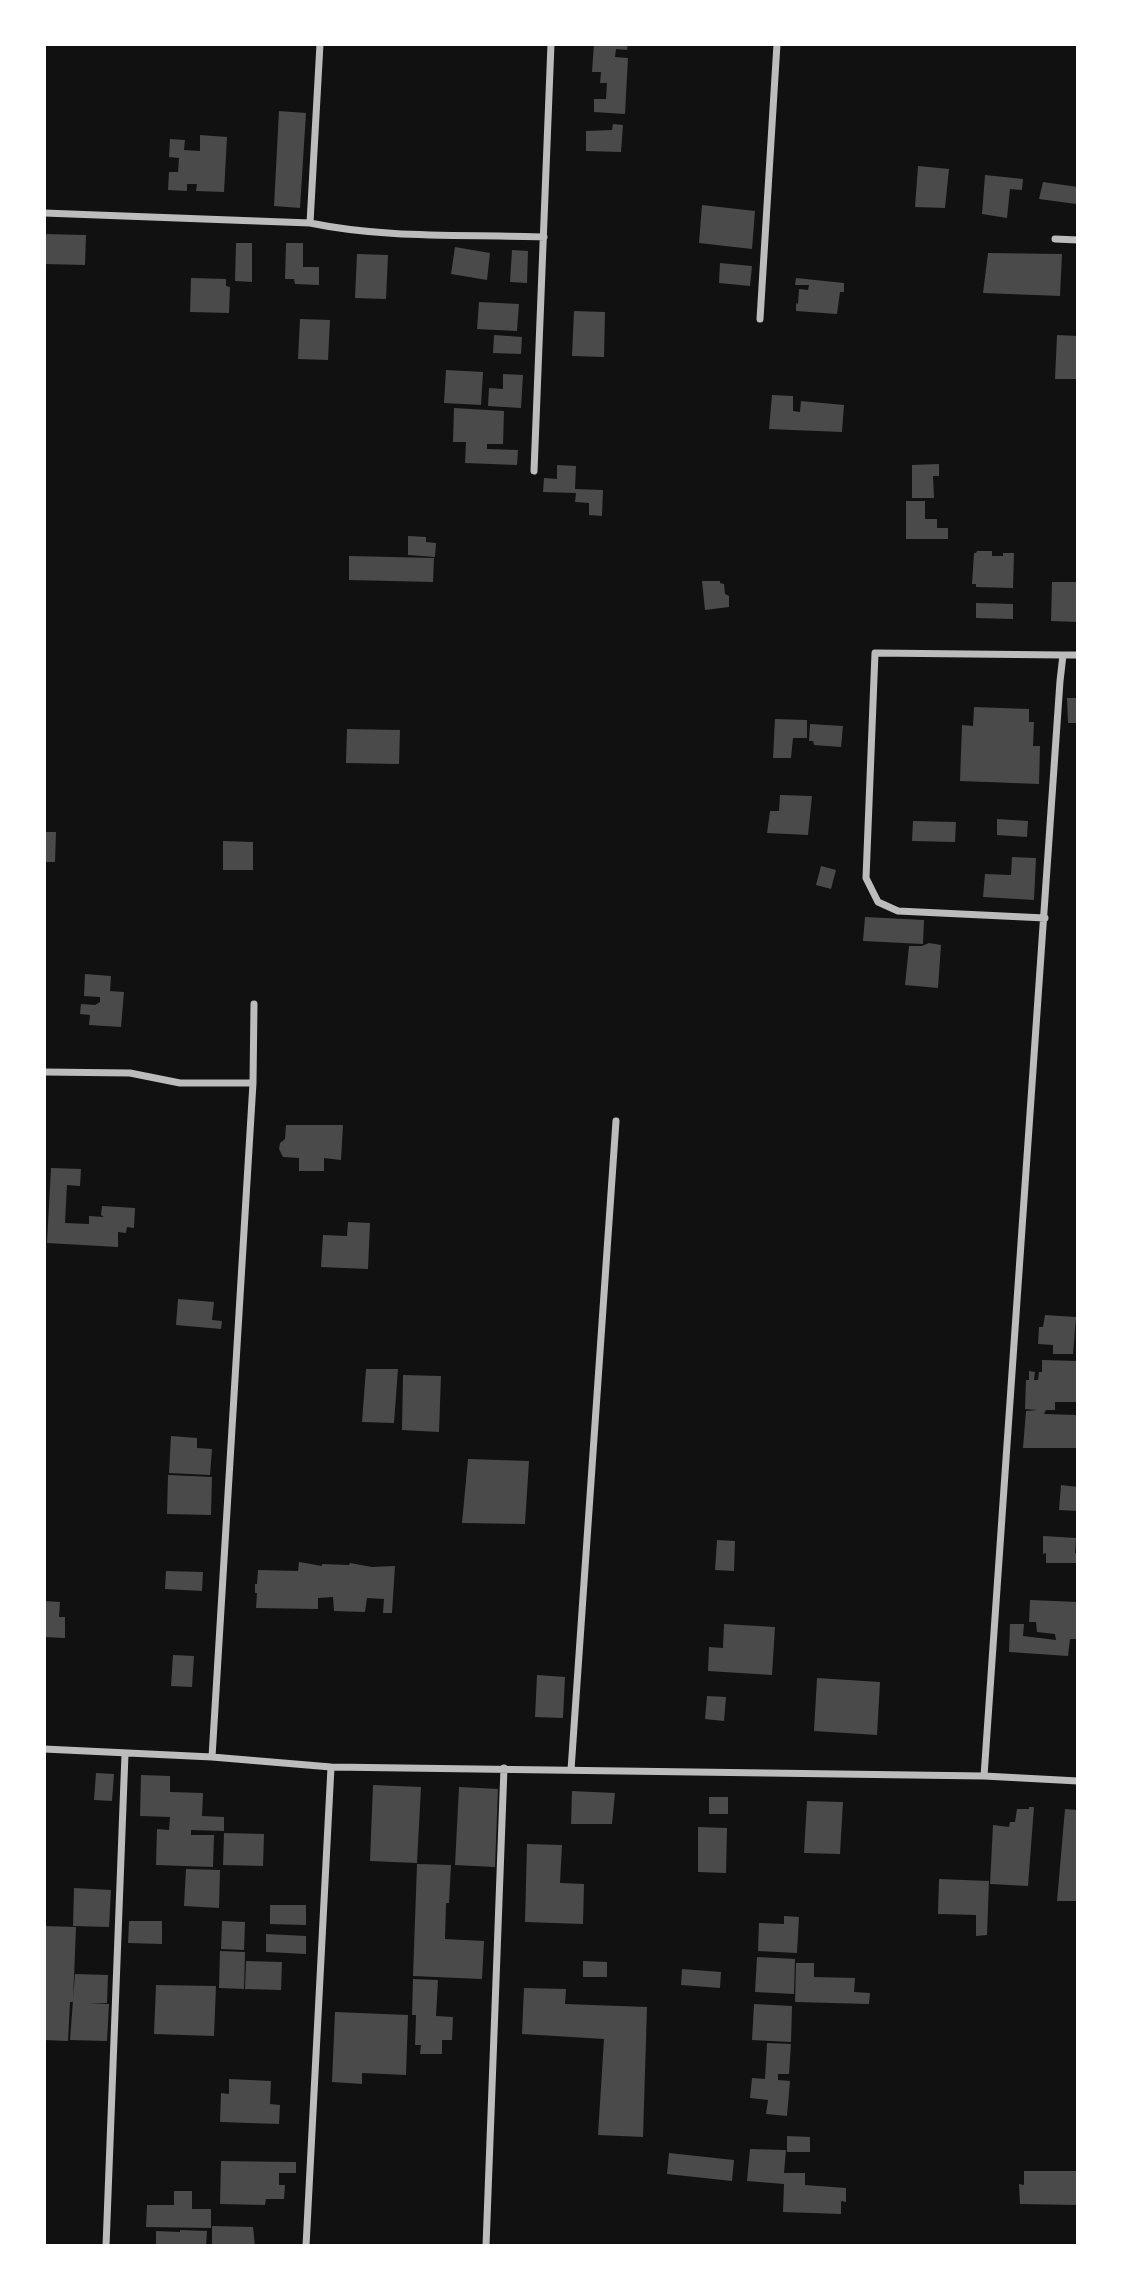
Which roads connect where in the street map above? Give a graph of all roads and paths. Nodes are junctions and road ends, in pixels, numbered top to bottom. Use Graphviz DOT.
graph roads {
  1 [pos="320,44"];
  2 [pos="551,44"];
  3 [pos="777,44"];
  4 [pos="44,213"];
  5 [pos="310,223"];
  6 [pos="544,237"];
  7 [pos="1055,239"];
  8 [pos="1078,240"];
  9 [pos="760,320"];
  10 [pos="534,471"];
  11 [pos="1063,655"];
  12 [pos="1078,655"];
  13 [pos="1045,918"];
  14 [pos="254,1004"];
  15 [pos="44,1072"];
  16 [pos="253,1083"];
  17 [pos="616,1121"];
  18 [pos="44,1749"];
  19 [pos="125,1754"];
  20 [pos="212,1758"];
  21 [pos="331,1767"];
  22 [pos="504,1768"];
  23 [pos="571,1770"];
  24 [pos="984,1776"];
  25 [pos="1078,1781"];
  26 [pos="106,2246"];
  27 [pos="306,2246"];
  28 [pos="486,2246"];
  1 -- 5 [label="street"];
  2 -- 6 [label="street"];
  3 -- 9 [label="street"];
  4 -- 5 [label="street"];
  5 -- 6 [label="street"];
  6 -- 10 [label="street"];
  7 -- 8 [label="street"];
  11 -- 12 [label="street"];
  11 -- 13 [label="street"];
  11 -- 13 [label="street"];
  13 -- 24 [label="street"];
  14 -- 16 [label="street"];
  15 -- 16 [label="street"];
  16 -- 20 [label="street"];
  17 -- 23 [label="street"];
  18 -- 19 [label="street"];
  19 -- 20 [label="street"];
  19 -- 26 [label="street"];
  20 -- 21 [label="street"];
  21 -- 22 [label="street"];
  21 -- 27 [label="street"];
  22 -- 23 [label="street"];
  22 -- 28 [label="street"];
  23 -- 24 [label="street"];
  24 -- 25 [label="street"];
}
